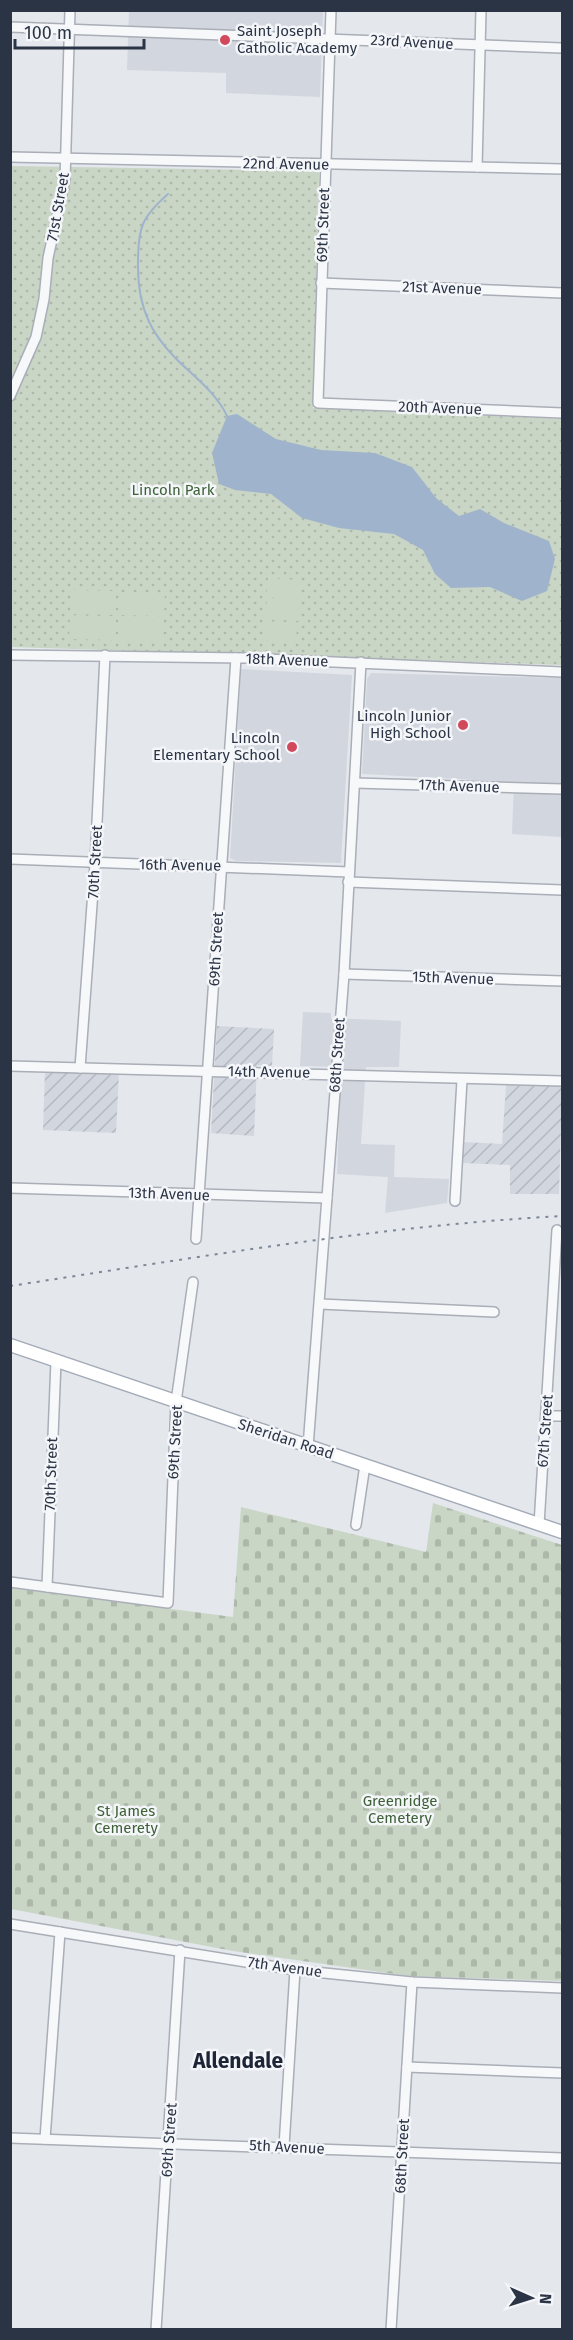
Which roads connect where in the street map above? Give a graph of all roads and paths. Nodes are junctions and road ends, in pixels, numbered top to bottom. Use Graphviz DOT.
graph roads {
  1 [pos="70,10"];
  2 [pos="330,10"];
  3 [pos="481,10"];
  4 [pos="10,27"];
  5 [pos="70,28"];
  6 [pos="329,38"];
  7 [pos="480,46"];
  8 [pos="562,48"];
  9 [pos="10,157"];
  10 [pos="66,159"];
  11 [pos="324,166"];
  12 [pos="477,167"];
  13 [pos="562,169"];
  14 [pos="321,283"];
  15 [pos="562,293"];
  16 [pos="10,396"];
  17 [pos="318,403"];
  18 [pos="562,413"];
  19 [pos="10,655"];
  20 [pos="105,655"];
  21 [pos="236,658"];
  22 [pos="361,662"];
  23 [pos="562,672"];
  24 [pos="355,783"];
  25 [pos="562,789"];
  26 [pos="10,859"];
  27 [pos="95,864"];
  28 [pos="222,866"];
  29 [pos="349,877"];
  30 [pos="562,890"];
  31 [pos="344,974"];
  32 [pos="562,981"];
  33 [pos="10,1066"];
  34 [pos="80,1068"];
  35 [pos="209,1070"];
  36 [pos="336,1073"];
  37 [pos="462,1080"];
  38 [pos="562,1081"];
  39 [pos="10,1188"];
  40 [pos="200,1195"];
  41 [pos="327,1197"];
  42 [pos="455,1202"];
  43 [pos="557,1230"];
  44 [pos="196,1239"];
  45 [pos="193,1282"];
  46 [pos="320,1304"];
  47 [pos="494,1312"];
  48 [pos="10,1345"];
  49 [pos="56,1361"];
  50 [pos="176,1402"];
  51 [pos="547,1416"];
  52 [pos="562,1416"];
  53 [pos="308,1447"];
  54 [pos="365,1465"];
  55 [pos="356,1525"];
  56 [pos="539,1525"];
  57 [pos="562,1532"];
  58 [pos="10,1582"];
  59 [pos="47,1587"];
  60 [pos="10,1924"];
  61 [pos="60,1932"];
  62 [pos="180,1950"];
  63 [pos="295,1970"];
  64 [pos="412,1982"];
  65 [pos="562,1988"];
  66 [pos="407,2067"];
  67 [pos="562,2073"];
  68 [pos="10,2138"];
  69 [pos="45,2139"];
  70 [pos="169,2142"];
  71 [pos="284,2147"];
  72 [pos="402,2153"];
  73 [pos="562,2158"];
  74 [pos="156,2330"];
  75 [pos="391,2330"];
  1 -- 5 [label="street, 71st Street"];
  2 -- 6 [label="street, 69th Street"];
  3 -- 7 [label="street"];
  4 -- 5 [label="street, 23rd Avenue"];
  5 -- 6 [label="street, 23rd Avenue"];
  5 -- 10 [label="street, 71st Street"];
  6 -- 7 [label="street, 23rd Avenue"];
  6 -- 11 [label="street, 69th Street"];
  7 -- 8 [label="street, 23rd Avenue"];
  7 -- 12 [label="street"];
  9 -- 10 [label="street, 22nd Avenue"];
  10 -- 11 [label="street, 22nd Avenue"];
  10 -- 16 [label="street, 71st Street"];
  11 -- 12 [label="street, 22nd Avenue"];
  11 -- 14 [label="street, 69th Street"];
  12 -- 13 [label="street, 22nd Avenue"];
  14 -- 15 [label="street, 21st Avenue"];
  14 -- 17 [label="street, 69th Street"];
  17 -- 18 [label="street, 20th Avenue"];
  19 -- 20 [label="street, 18th Avenue"];
  20 -- 21 [label="street, 18th Avenue"];
  20 -- 27 [label="street, 70th Street"];
  21 -- 22 [label="street, 18th Avenue"];
  21 -- 28 [label="street, 69th Street"];
  22 -- 23 [label="street, 18th Avenue"];
  22 -- 24 [label="street, 68th Street"];
  24 -- 25 [label="street, 17th Avenue"];
  24 -- 29 [label="street, 68th Street"];
  26 -- 27 [label="street, 16th Avenue"];
  27 -- 28 [label="street, 16th Avenue"];
  27 -- 34 [label="street, 70th Street"];
  28 -- 29 [label="street, 16th Avenue"];
  28 -- 35 [label="street, 69th Street"];
  29 -- 30 [label="street, 16th Avenue"];
  29 -- 31 [label="street, 68th Street"];
  31 -- 32 [label="street, 15th Avenue"];
  31 -- 36 [label="street, 68th Street"];
  33 -- 34 [label="street, 14th Avenue"];
  34 -- 35 [label="street, 14th Avenue"];
  35 -- 36 [label="street, 14th Avenue"];
  35 -- 40 [label="street, 69th Street"];
  36 -- 37 [label="street, 14th Avenue"];
  36 -- 41 [label="street, 68th Street"];
  37 -- 38 [label="street, 14th Avenue"];
  37 -- 42 [label="street"];
  39 -- 40 [label="street, 13th Avenue"];
  40 -- 41 [label="street, 13th Avenue"];
  40 -- 44 [label="street, 69th Street"];
  41 -- 46 [label="street, 68th Street"];
  43 -- 51 [label="street, 67th Street"];
  45 -- 50 [label="street, 69th Street"];
  46 -- 47 [label="street"];
  46 -- 53 [label="street, 68th Street"];
  48 -- 49 [label="main road, Sheridan Road"];
  49 -- 50 [label="main road, Sheridan Road"];
  49 -- 59 [label="street, 70th Street"];
  50 -- 53 [label="main road, Sheridan Road"];
  50 -- 59 [label="street, 69th Street"];
  51 -- 52 [label="street"];
  51 -- 56 [label="street, 67th Street"];
  53 -- 54 [label="main road, Sheridan Road"];
  54 -- 55 [label="street"];
  54 -- 56 [label="main road, Sheridan Road"];
  56 -- 57 [label="main road, Sheridan Road"];
  58 -- 59 [label="street"];
  60 -- 61 [label="street, 7th Avenue"];
  61 -- 62 [label="street, 7th Avenue"];
  61 -- 69 [label="street"];
  62 -- 63 [label="street, 7th Avenue"];
  62 -- 70 [label="street, 69th Street"];
  63 -- 64 [label="street, 7th Avenue"];
  63 -- 71 [label="street"];
  64 -- 65 [label="street, 7th Avenue"];
  64 -- 66 [label="street, 68th Street"];
  66 -- 67 [label="street"];
  66 -- 72 [label="street, 68th Street"];
  68 -- 69 [label="street, 5th Avenue"];
  69 -- 70 [label="street, 5th Avenue"];
  70 -- 71 [label="street, 5th Avenue"];
  70 -- 74 [label="street, 69th Street"];
  71 -- 72 [label="street, 5th Avenue"];
  72 -- 73 [label="street, 5th Avenue"];
  72 -- 75 [label="street, 68th Street"];
}
